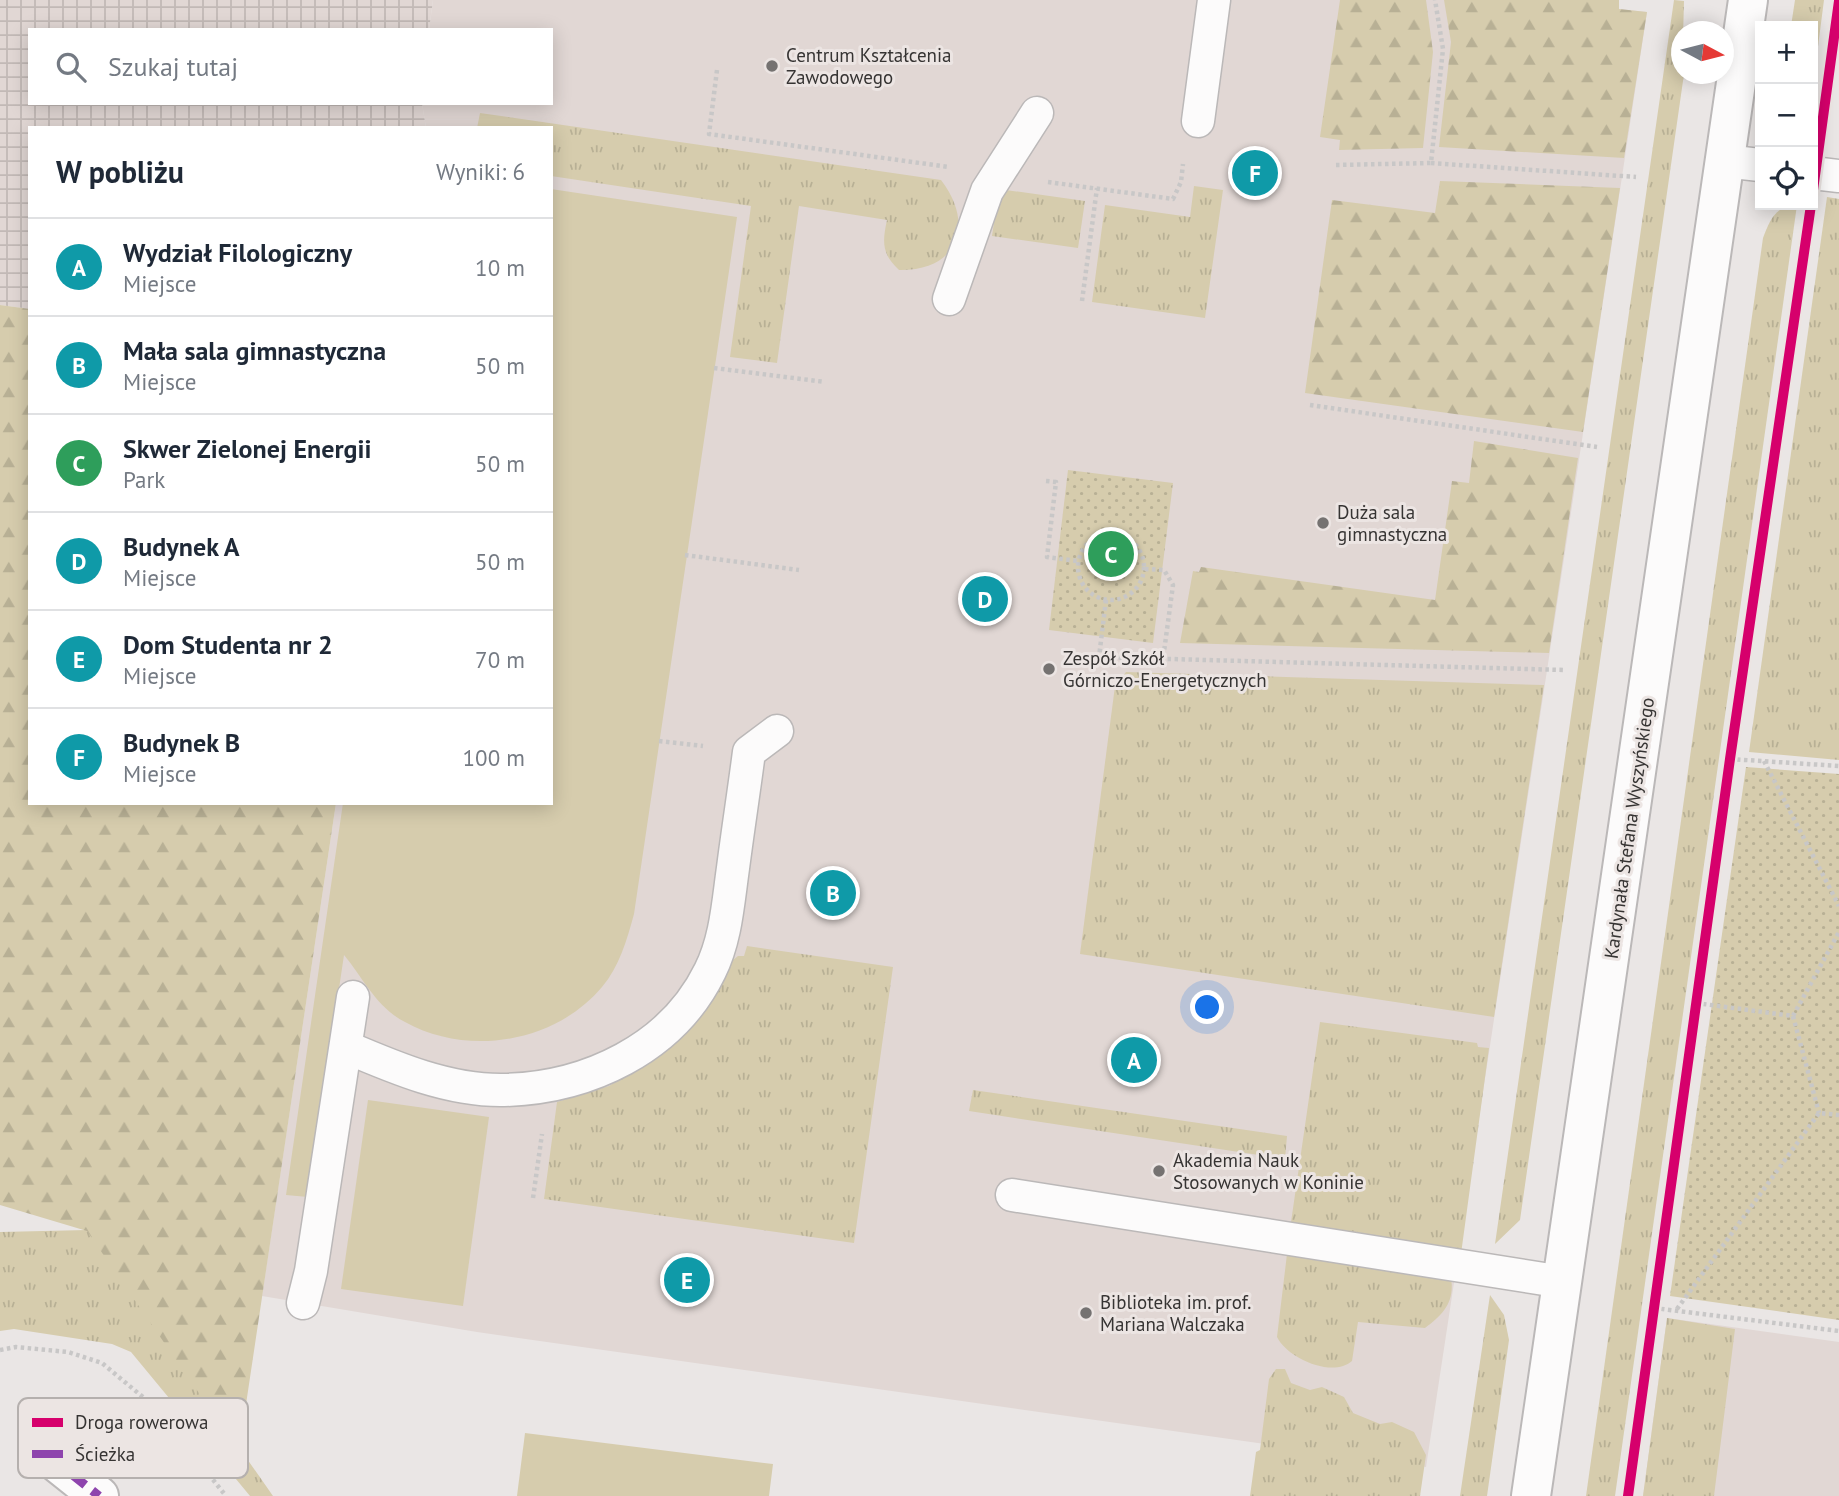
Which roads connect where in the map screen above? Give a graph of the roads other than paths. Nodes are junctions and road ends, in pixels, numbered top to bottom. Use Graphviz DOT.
graph roads {
  1 [pos="1214,0"];
  2 [pos="1748,0"];
  3 [pos="1037,113"];
  4 [pos="1198,121"];
  5 [pos="1742,163"];
  6 [pos="1818,174"];
  7 [pos="1839,176"];
  8 [pos="949,299"];
  9 [pos="777,731"];
  10 [pos="353,997"];
  11 [pos="346,1047"];
  12 [pos="1012,1195"];
  13 [pos="1563,1282"];
  14 [pos="303,1303"];
  15 [pos="76,1478"];
  16 [pos="99,1496"];
  17 [pos="1531,1496"];
  1 -- 4 [label="lane"];
  2 -- 5 [label="main road, Kardynała Stefana Wyszyńskiego"];
  3 -- 8 [label="lane"];
  5 -- 13 [label="main road, Kardynała Stefana Wyszyńskiego"];
  6 -- 7 [label="lane"];
  9 -- 11 [label="lane"];
  10 -- 11 [label="lane"];
  11 -- 14 [label="lane"];
  12 -- 13 [label="lane"];
  13 -- 17 [label="main road, Kardynała Stefana Wyszyńskiego"];
  15 -- 16 [label="main road"];
}
